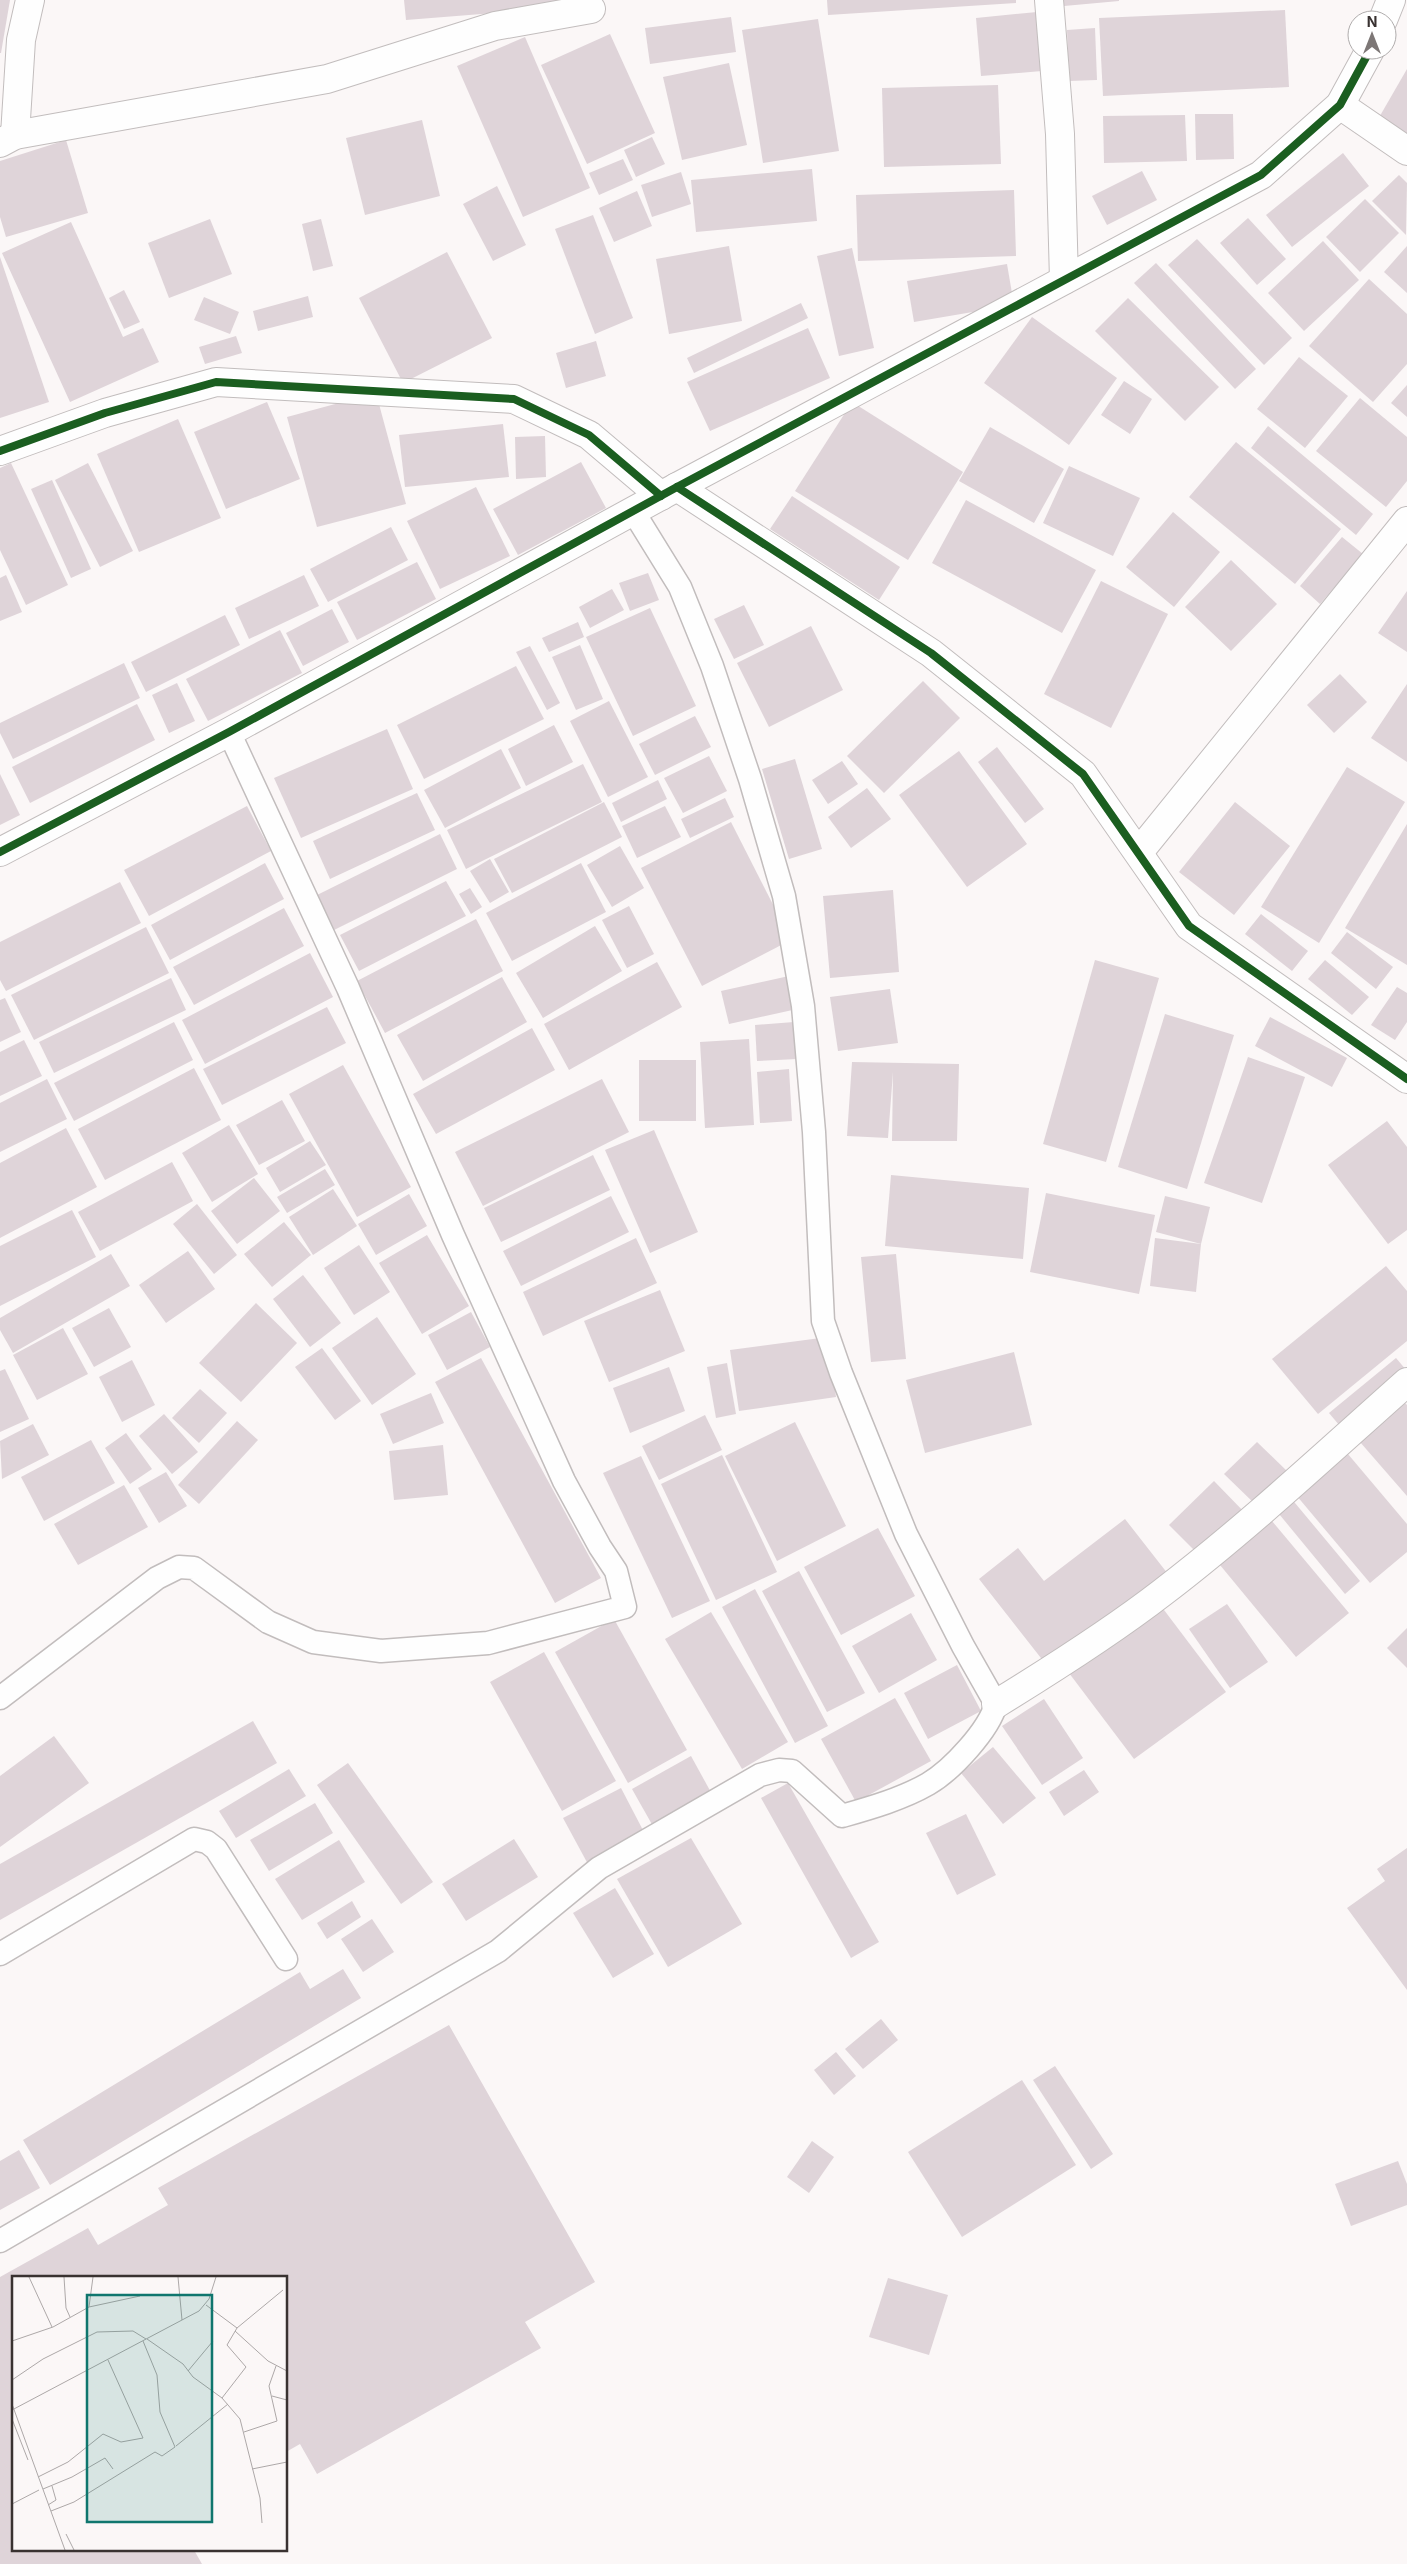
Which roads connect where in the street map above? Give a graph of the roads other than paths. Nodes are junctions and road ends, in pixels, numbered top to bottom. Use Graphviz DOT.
graph roads {
  1 [pos="30,0"];
  2 [pos="1049,0"];
  3 [pos="591,9"];
  4 [pos="1365,60"];
  5 [pos="1340,105"];
  6 [pos="7,139"];
  7 [pos="1407,151"];
  8 [pos="1064,280"];
  9 [pos="0,451"];
  10 [pos="669,491"];
  11 [pos="632,511"];
  12 [pos="1407,521"];
  13 [pos="230,732"];
  14 [pos="0,852"];
  15 [pos="1139,852"];
  16 [pos="1407,1079"];
  17 [pos="1407,1382"];
  18 [pos="0,1698"];
  19 [pos="996,1704"];
  20 [pos="0,1954"];
  21 [pos="286,1959"];
  22 [pos="0,2241"];
  1 -- 6 [label="street"];
  2 -- 8 [label="street"];
  3 -- 6 [label="street"];
  4 -- 5 [label="street"];
  5 -- 7 [label="street"];
  5 -- 8 [label="street"];
  8 -- 10 [label="street"];
  9 -- 10 [label="street"];
  10 -- 11 [label="street"];
  10 -- 15 [label="street"];
  11 -- 13 [label="street"];
  11 -- 19 [label="lane"];
  12 -- 15 [label="street"];
  13 -- 14 [label="street"];
  13 -- 18 [label="lane"];
  15 -- 16 [label="street"];
  17 -- 19 [label="street"];
  19 -- 22 [label="lane"];
  20 -- 21 [label="lane"];
}
